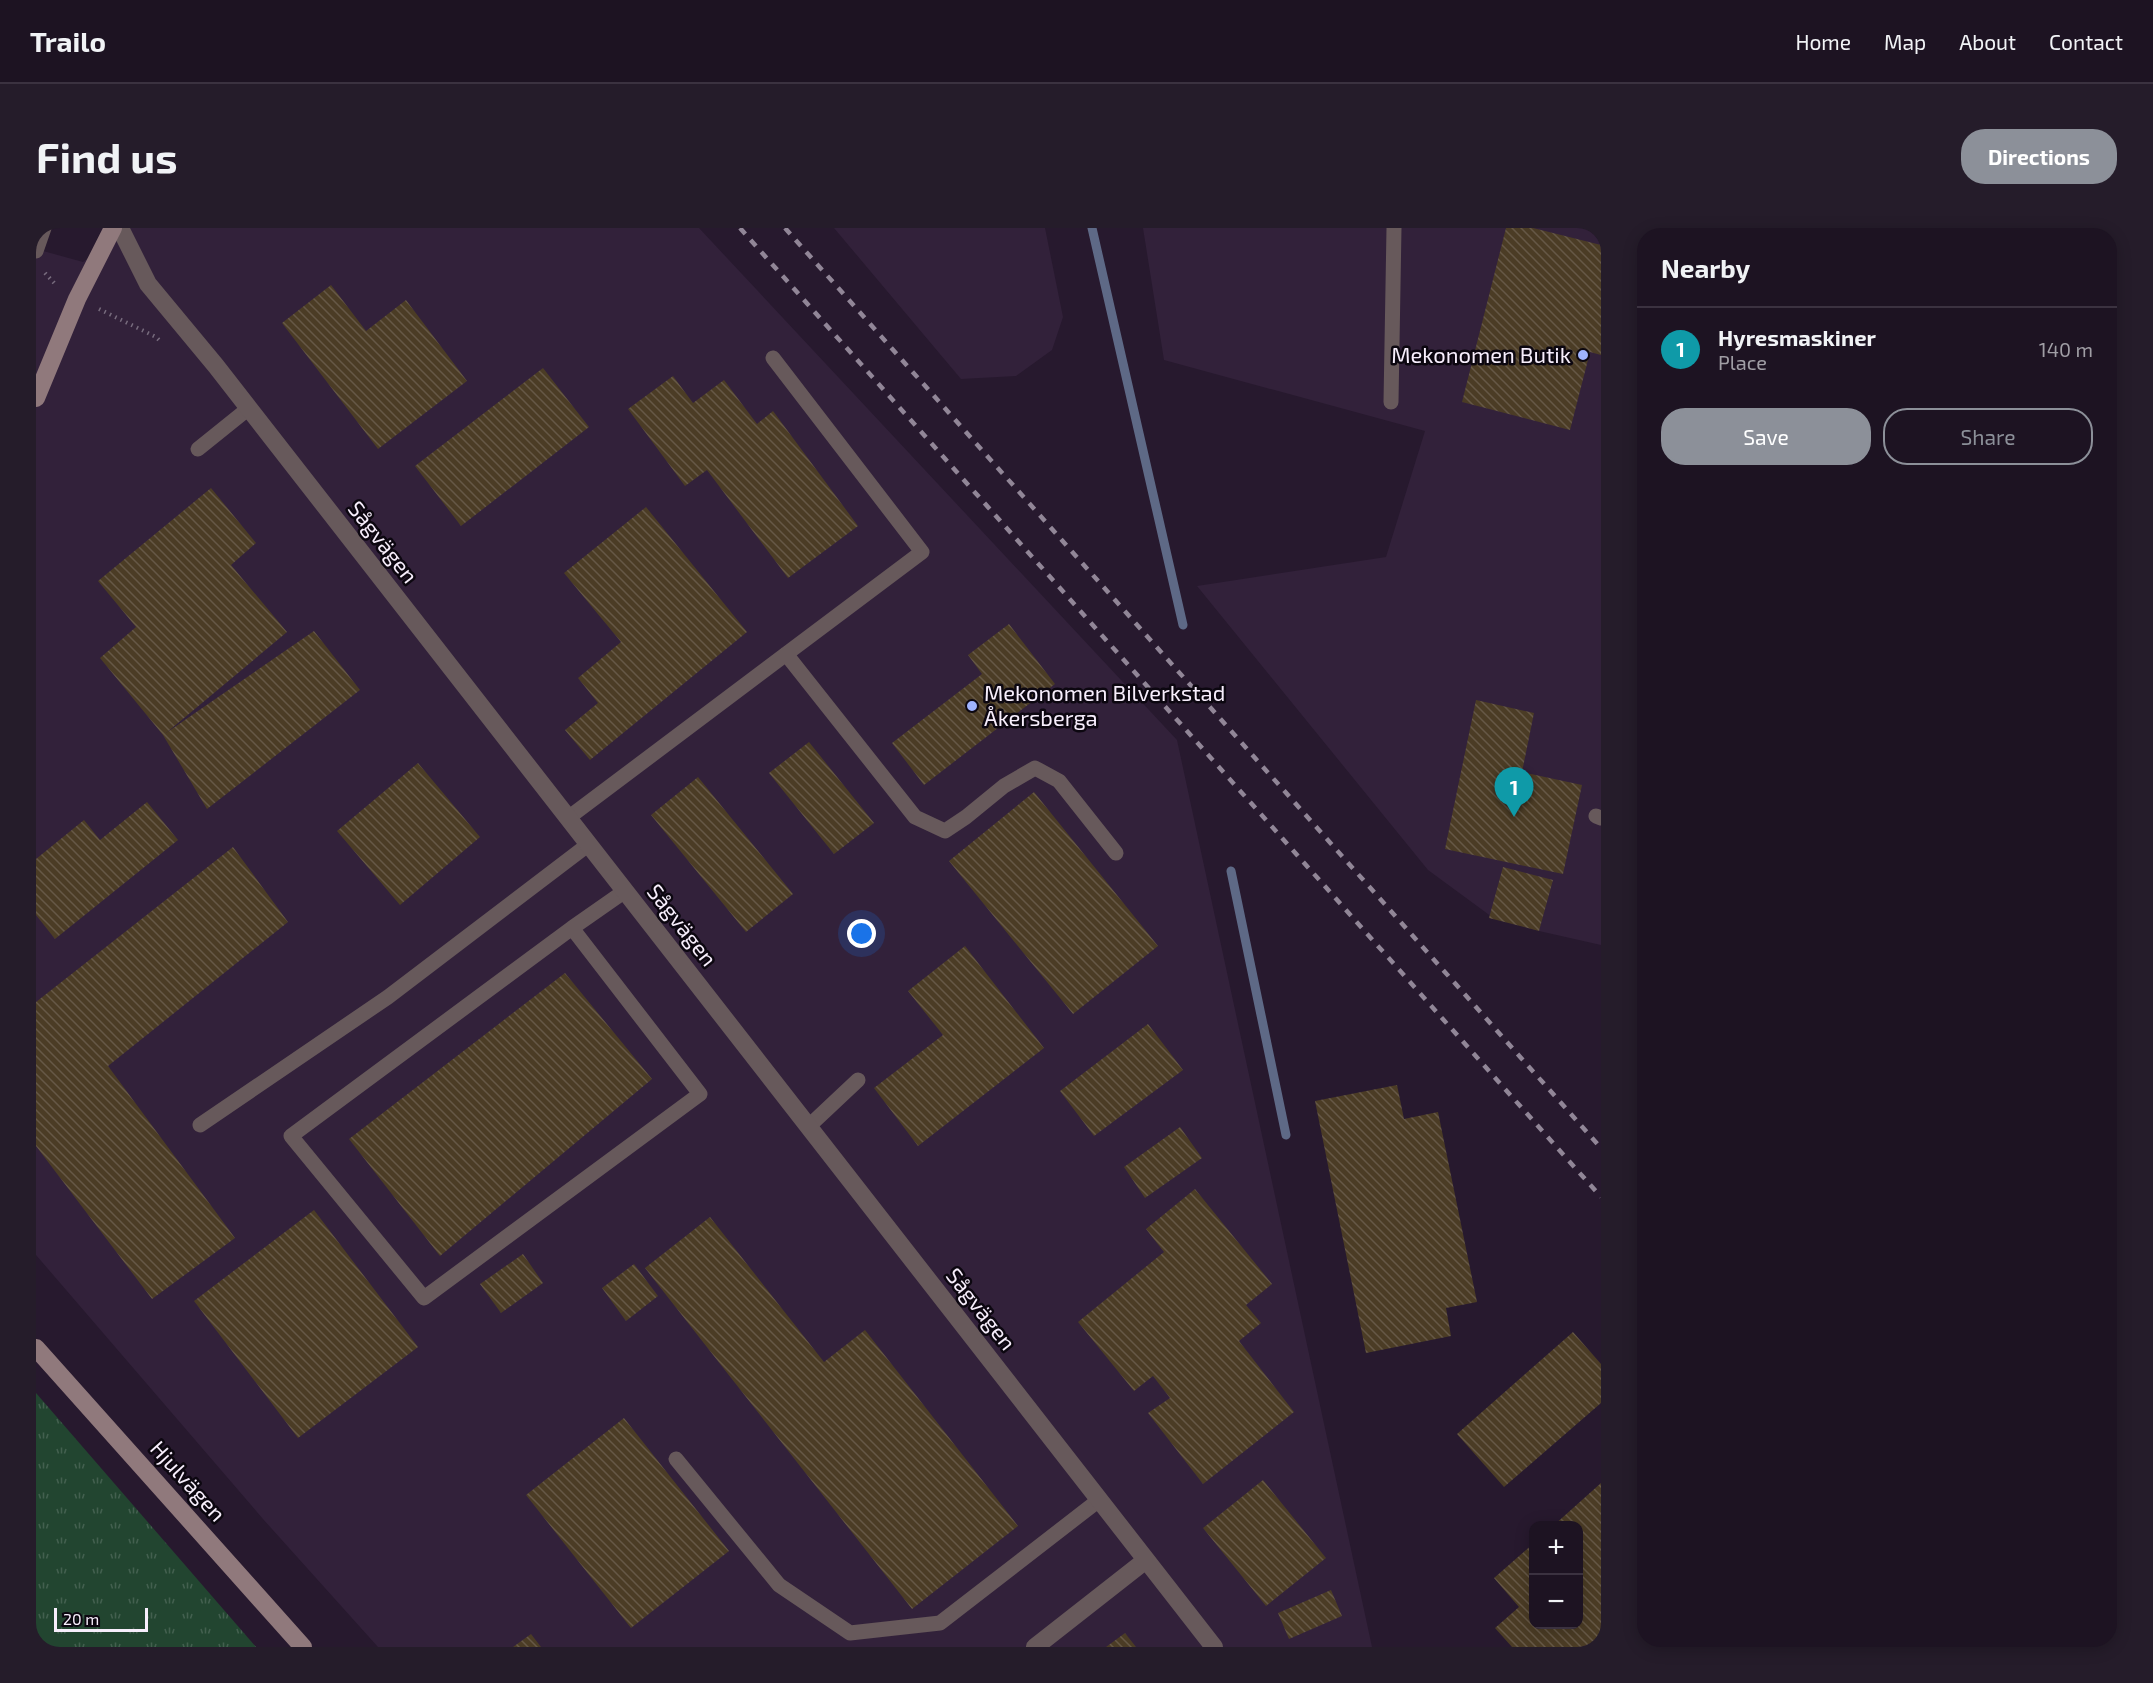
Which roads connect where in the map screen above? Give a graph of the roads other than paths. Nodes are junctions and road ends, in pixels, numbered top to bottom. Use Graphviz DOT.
graph roads {
  1 [pos="44,228"];
  2 [pos="113,228"];
  3 [pos="120,228"];
  4 [pos="1394,228"];
  5 [pos="36,251"];
  6 [pos="773,358"];
  7 [pos="36,398"];
  8 [pos="1391,402"];
  9 [pos="249,408"];
  10 [pos="198,449"];
  11 [pos="786,654"];
  12 [pos="568,818"];
  13 [pos="589,844"];
  14 [pos="1116,853"];
  15 [pos="625,891"];
  16 [pos="572,928"];
  17 [pos="858,1080"];
  18 [pos="201,1125"];
  19 [pos="808,1127"];
  20 [pos="36,1348"];
  21 [pos="676,1459"];
  22 [pos="1099,1500"];
  23 [pos="1146,1560"];
  24 [pos="303,1647"];
  25 [pos="1035,1647"];
  26 [pos="1214,1647"];
  1 -- 5 [label="lane"];
  2 -- 7 [label="street"];
  3 -- 9 [label="street, Sågvägen"];
  4 -- 8 [label="lane"];
  6 -- 11 [label="lane"];
  9 -- 10 [label="lane"];
  9 -- 12 [label="street, Sågvägen"];
  11 -- 12 [label="lane"];
  11 -- 14 [label="lane"];
  12 -- 13 [label="street, Sågvägen"];
  13 -- 15 [label="street, Sågvägen"];
  13 -- 18 [label="lane"];
  15 -- 16 [label="lane"];
  15 -- 19 [label="street, Sågvägen"];
  16 -- 16 [label="lane"];
  17 -- 19 [label="lane"];
  19 -- 22 [label="street, Sågvägen"];
  20 -- 24 [label="street, Hjulvägen"];
  21 -- 22 [label="lane"];
  22 -- 23 [label="street, Sågvägen"];
  23 -- 25 [label="street"];
  23 -- 26 [label="street, Sågvägen"];
}
